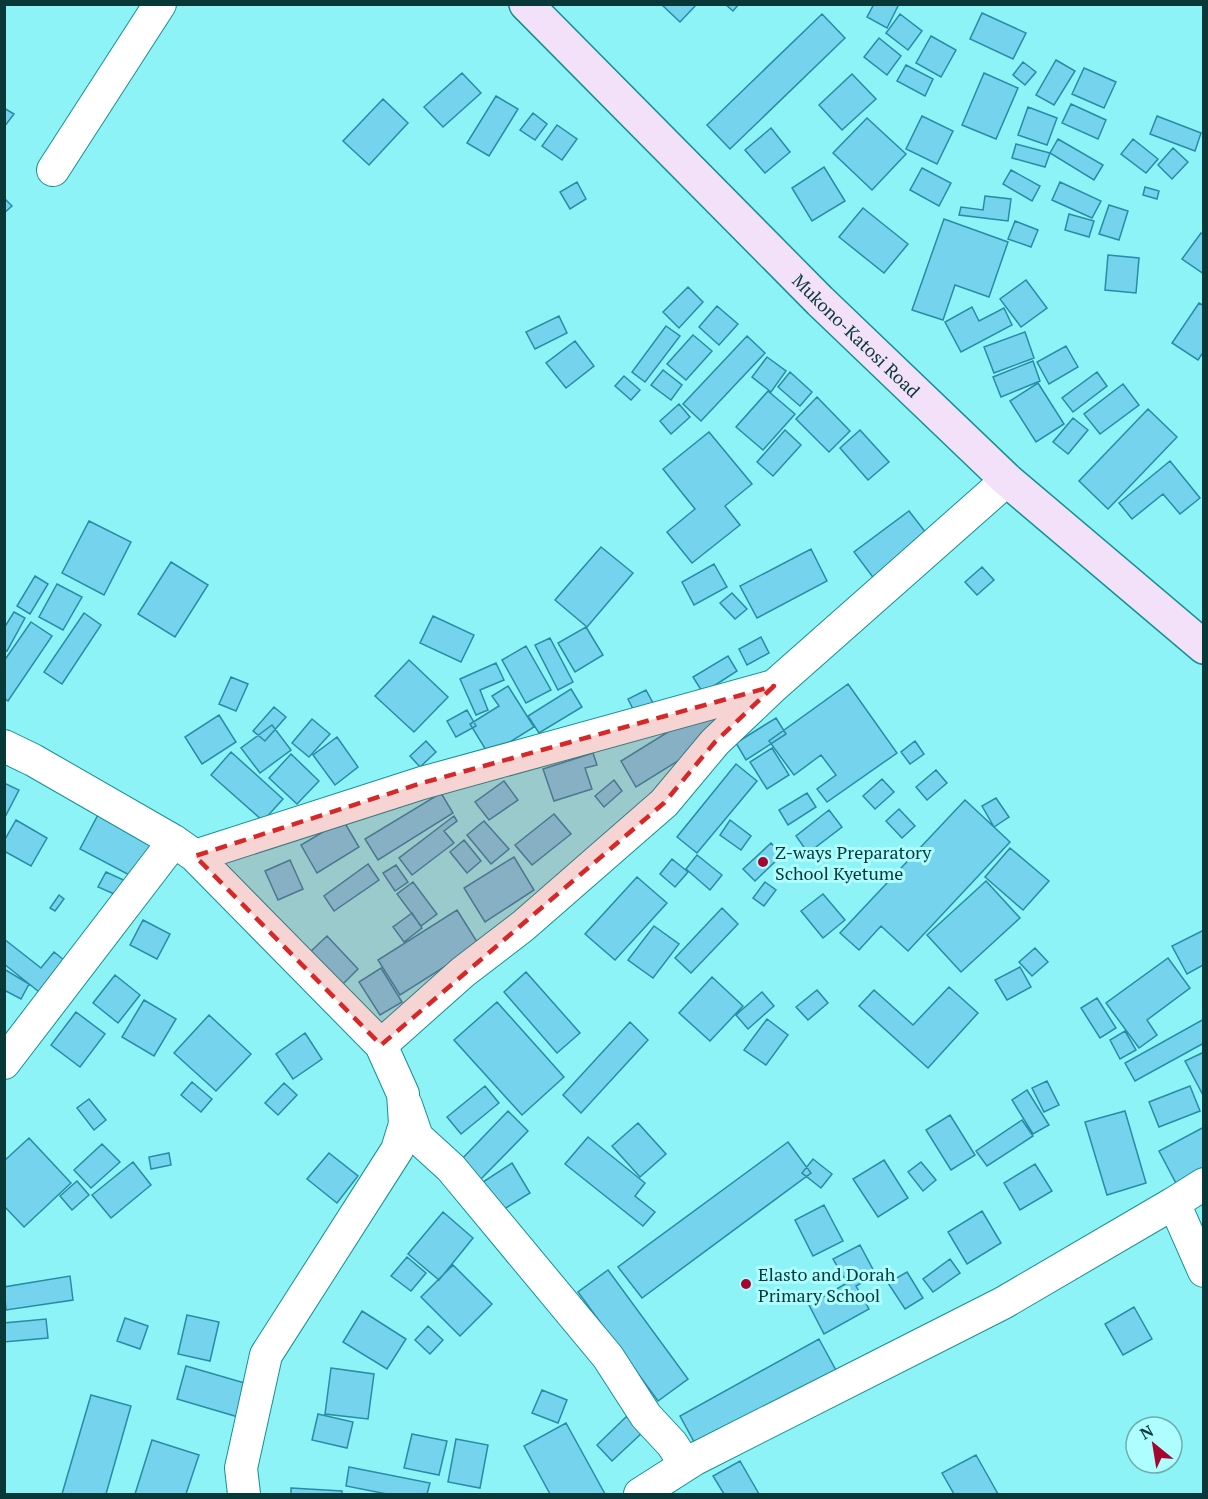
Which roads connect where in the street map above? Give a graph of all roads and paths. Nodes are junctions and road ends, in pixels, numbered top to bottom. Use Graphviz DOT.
graph roads {
  1 [pos="160,4"];
  2 [pos="526,4"];
  3 [pos="53,170"];
  4 [pos="1007,480"];
  5 [pos="1203,647"];
  6 [pos="774,686"];
  7 [pos="4,746"];
  8 [pos="185,848"];
  9 [pos="381,1045"];
  10 [pos="4,1064"];
  11 [pos="403,1094"];
  12 [pos="1203,1184"];
  13 [pos="1174,1203"];
  14 [pos="1203,1270"];
  15 [pos="685,1464"];
  16 [pos="244,1494"];
  17 [pos="640,1494"];
  1 -- 3 [label="street"];
  2 -- 4 [label="main road, Mukono-Katosi Road"];
  4 -- 5 [label="main road, Mukono-Katosi Road"];
  4 -- 6 [label="street"];
  6 -- 8 [label="street"];
  6 -- 9 [label="street"];
  7 -- 8 [label="street"];
  8 -- 9 [label="street"];
  8 -- 10 [label="street"];
  9 -- 11 [label="street"];
  11 -- 15 [label="street"];
  11 -- 16 [label="street"];
  12 -- 13 [label="street"];
  13 -- 14 [label="street"];
  13 -- 15 [label="street"];
  15 -- 17 [label="street"];
}
